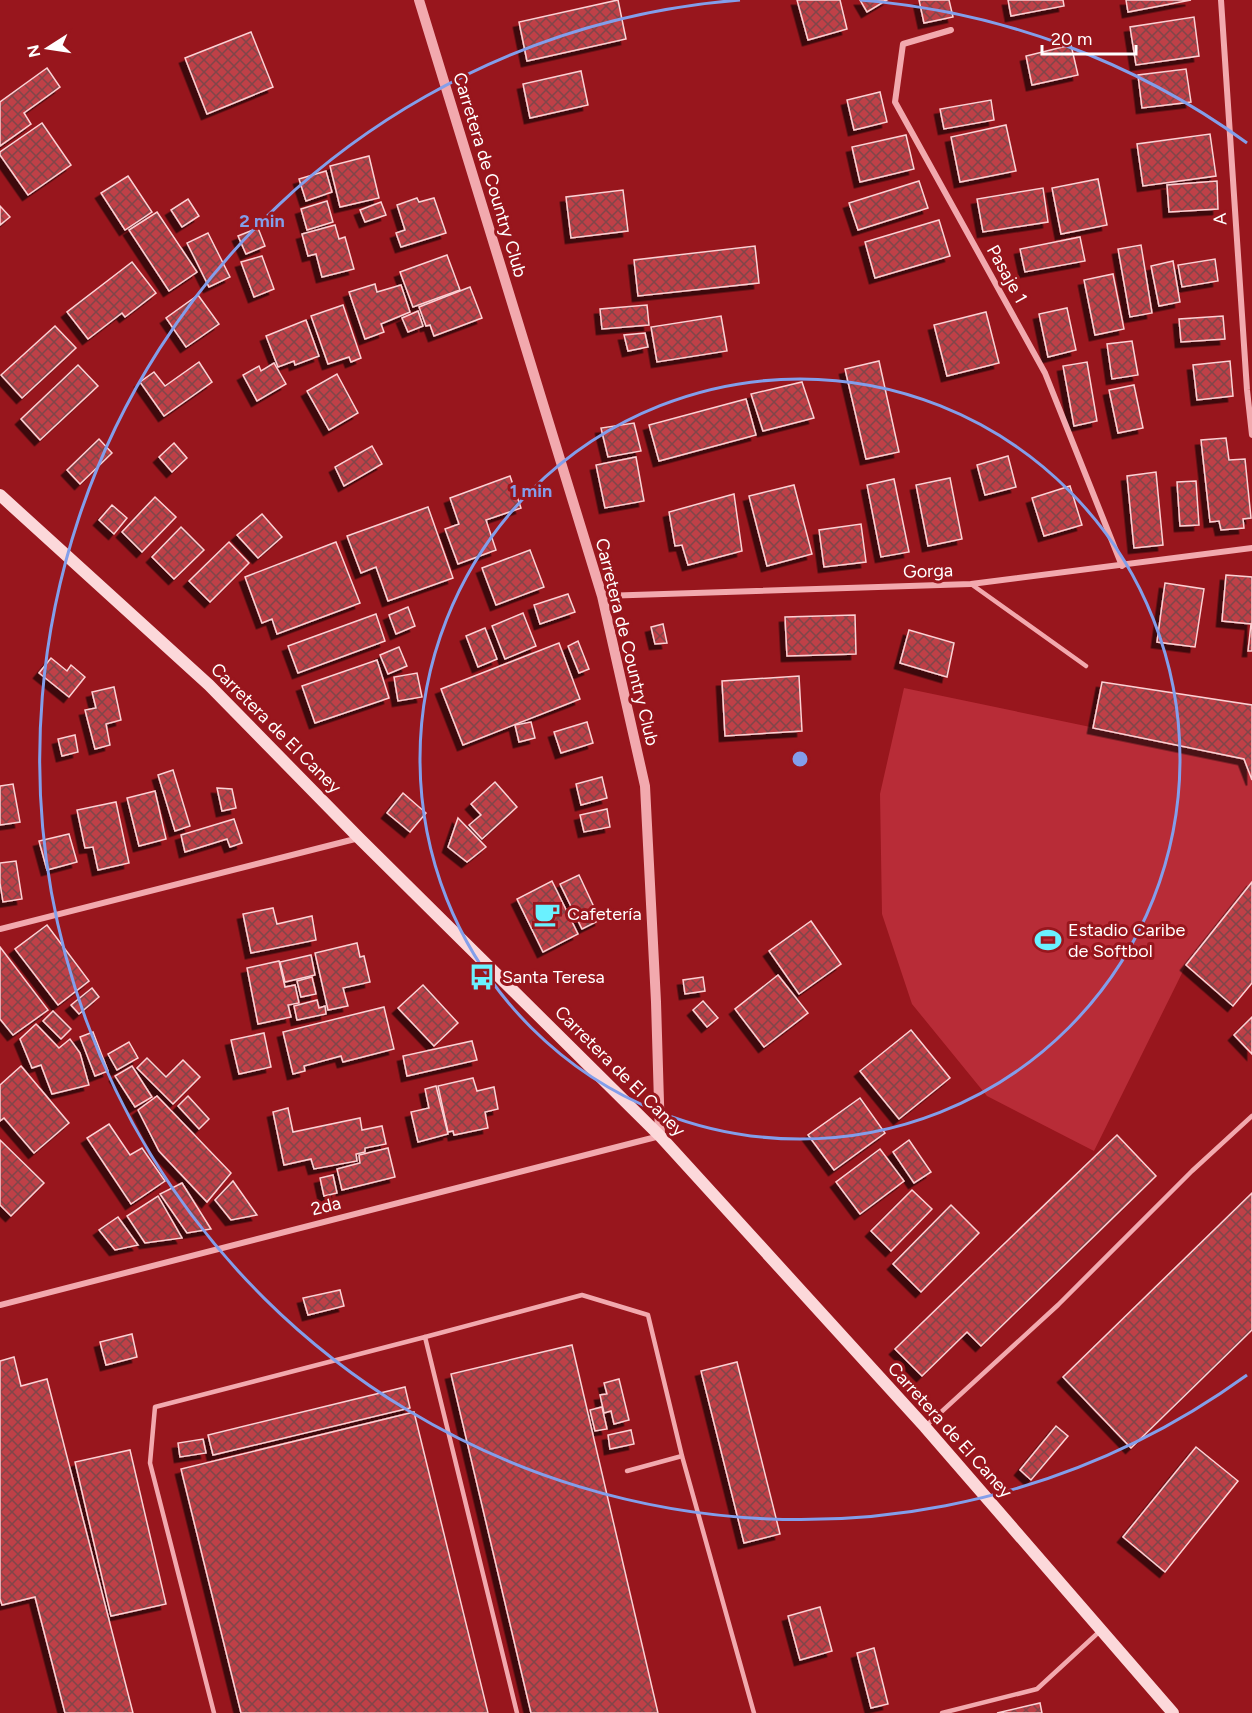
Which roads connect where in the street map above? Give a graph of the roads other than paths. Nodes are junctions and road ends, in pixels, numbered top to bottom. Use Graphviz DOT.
graph roads {
  1 [pos="419,0"];
  2 [pos="1221,0"];
  3 [pos="951,30"];
  4 [pos="1252,435"];
  5 [pos="0,495"];
  6 [pos="1252,549"];
  7 [pos="1122,566"];
  8 [pos="971,584"];
  9 [pos="602,596"];
  10 [pos="1086,666"];
  11 [pos="359,838"];
  12 [pos="0,929"];
  13 [pos="1252,1116"];
  14 [pos="660,1136"];
  15 [pos="0,1305"];
  16 [pos="425,1337"];
  17 [pos="925,1427"];
  18 [pos="682,1456"];
  19 [pos="627,1471"];
  20 [pos="1101,1630"];
  21 [pos="214,1713"];
  22 [pos="517,1713"];
  23 [pos="754,1713"];
  24 [pos="942,1713"];
  25 [pos="1173,1713"];
  1 -- 9 [label="street, Carretera de Country Club"];
  2 -- 4 [label="street, A"];
  3 -- 7 [label="street, Pasaje 1"];
  5 -- 11 [label="main road, Carretera de El Caney"];
  6 -- 7 [label="street, Gorga"];
  7 -- 8 [label="street, Gorga"];
  8 -- 9 [label="street, Gorga"];
  8 -- 10 [label="lane"];
  9 -- 14 [label="street, Carretera de Country Club"];
  11 -- 12 [label="street"];
  11 -- 14 [label="main road, Carretera de El Caney"];
  13 -- 17 [label="lane"];
  14 -- 15 [label="street, 2da"];
  14 -- 17 [label="main road, Carretera de El Caney"];
  16 -- 18 [label="lane"];
  16 -- 21 [label="lane"];
  16 -- 22 [label="lane"];
  17 -- 20 [label="main road, Carretera de El Caney"];
  18 -- 19 [label="lane"];
  18 -- 23 [label="lane"];
  20 -- 24 [label="lane"];
  20 -- 25 [label="main road, Carretera de El Caney"];
}
